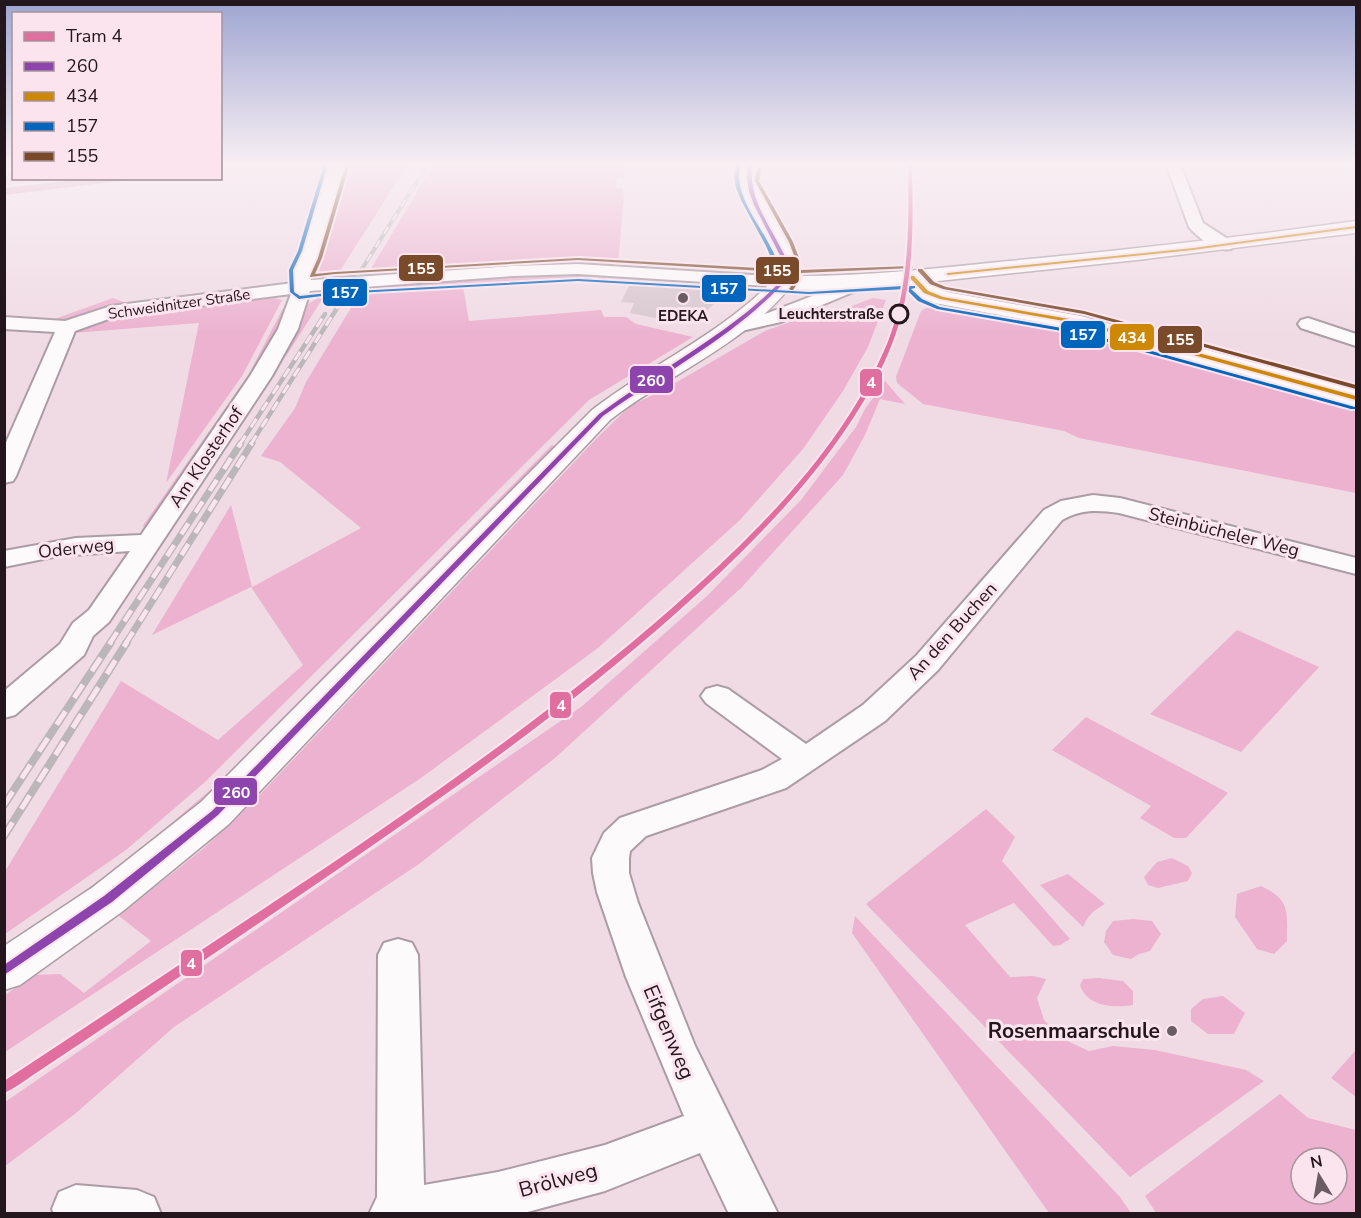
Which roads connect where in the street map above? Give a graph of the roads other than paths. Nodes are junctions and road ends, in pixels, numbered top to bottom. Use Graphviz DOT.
graph roads {
  1 [pos="320,221"];
  2 [pos="767,221"];
  3 [pos="1194,221"];
  4 [pos="1356,227"];
  5 [pos="1225,245"];
  6 [pos="912,278"];
  7 [pos="864,281"];
  8 [pos="783,282"];
  9 [pos="302,288"];
  10 [pos="4,323"];
  11 [pos="1308,324"];
  12 [pos="737,326"];
  13 [pos="67,327"];
  14 [pos="1356,340"];
  15 [pos="1356,398"];
  16 [pos="4,476"];
  17 [pos="1091,502"];
  18 [pos="148,543"];
  19 [pos="4,559"];
  20 [pos="1356,566"];
  21 [pos="717,696"];
  22 [pos="4,708"];
  23 [pos="806,760"];
  24 [pos="615,842"];
  25 [pos="398,955"];
  26 [pos="4,971"];
  27 [pos="710,1128"];
  28 [pos="76,1209"];
  29 [pos="401,1213"];
  30 [pos="137,1214"];
  31 [pos="393,1214"];
  32 [pos="754,1214"];
  1 -- 9 [label="street, Am Klosterhof"];
  2 -- 8 [label="main road"];
  3 -- 5 [label="street"];
  4 -- 5 [label="main road"];
  5 -- 6 [label="main road"];
  6 -- 7 [label="main road"];
  6 -- 15 [label="main road"];
  7 -- 8 [label="main road"];
  7 -- 12 [label="street"];
  8 -- 9 [label="street, Schweidnitzer Straße"];
  8 -- 12 [label="main road"];
  9 -- 13 [label="street, Schweidnitzer Straße"];
  9 -- 18 [label="street, Am Klosterhof"];
  10 -- 13 [label="street, Schweidnitzer Straße"];
  11 -- 14 [label="street"];
  12 -- 26 [label="main road"];
  13 -- 16 [label="street"];
  17 -- 20 [label="street, Steinbücheler Weg"];
  17 -- 23 [label="street, An den Buchen"];
  18 -- 19 [label="street, Oderweg"];
  18 -- 22 [label="street, Am Klosterhof"];
  21 -- 23 [label="street"];
  23 -- 24 [label="street, An den Buchen"];
  24 -- 27 [label="street, Eifgenweg"];
  25 -- 29 [label="street"];
  27 -- 29 [label="street, Brölweg"];
  27 -- 32 [label="street, Eifgenweg"];
  28 -- 30 [label="street"];
  29 -- 31 [label="street, Brölweg"];
}
